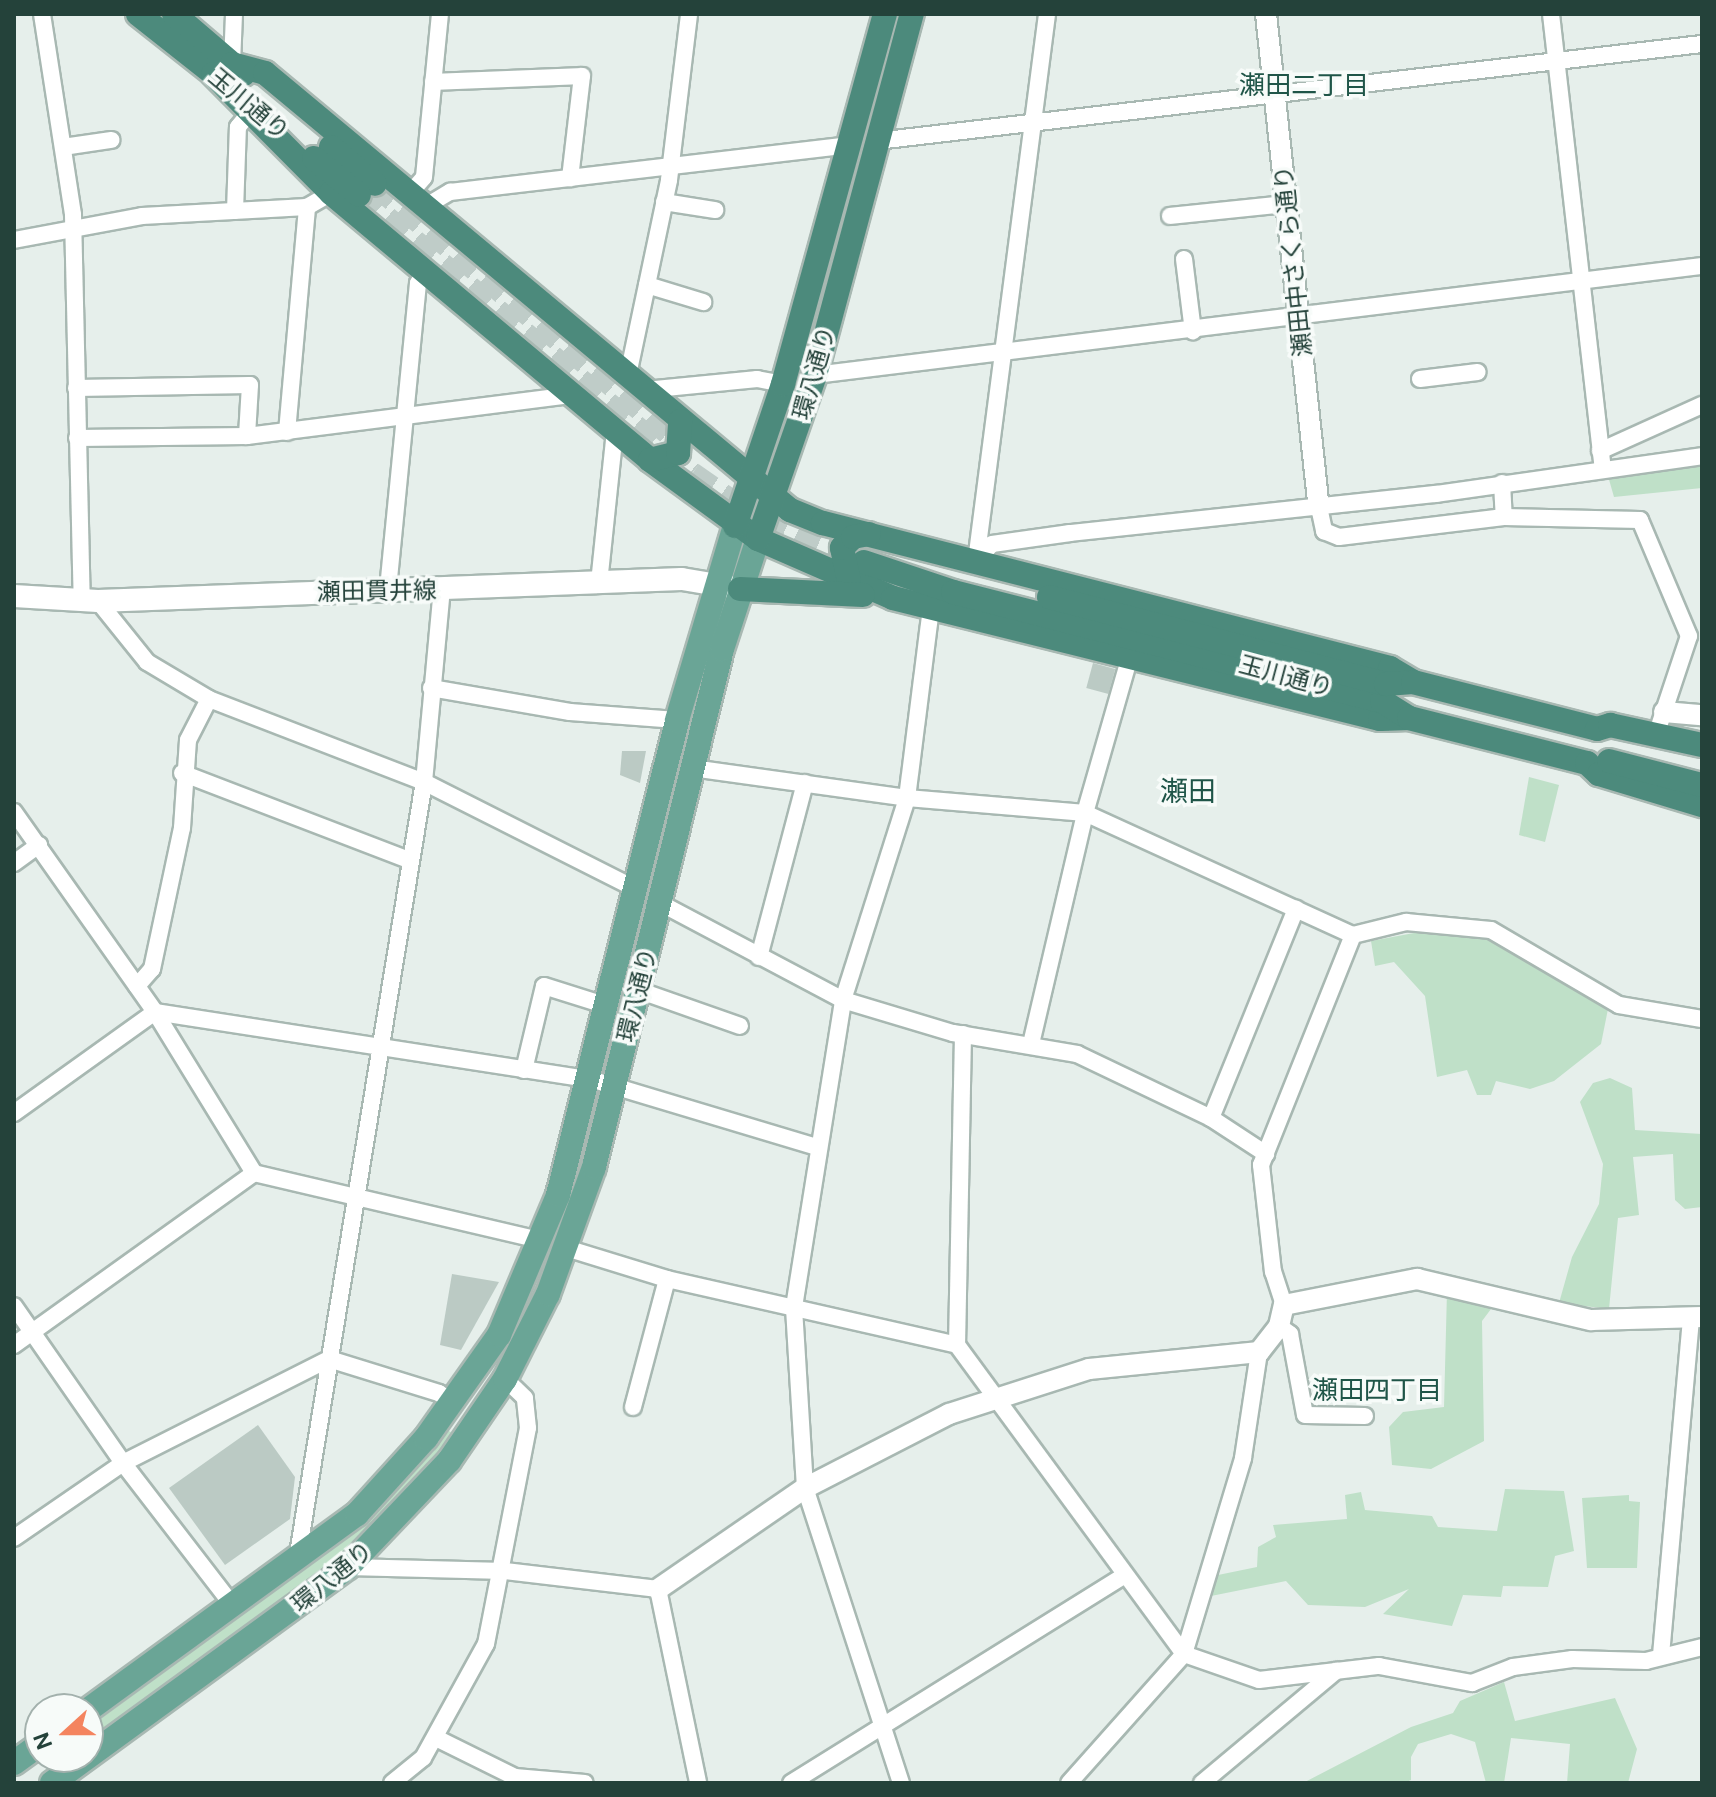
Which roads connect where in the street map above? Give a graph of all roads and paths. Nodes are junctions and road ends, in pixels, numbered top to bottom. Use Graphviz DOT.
graph roads {
  1 [pos="42,14"];
  2 [pos="138,14"];
  3 [pos="174,14"];
  4 [pos="234,14"];
  5 [pos="440,14"];
  6 [pos="689,14"];
  7 [pos="885,14"];
  8 [pos="912,14"];
  9 [pos="1047,14"];
  10 [pos="1266,14"];
  11 [pos="1551,14"];
  12 [pos="1702,44"];
  13 [pos="1556,62"];
  14 [pos="223,69"];
  15 [pos="433,82"];
  16 [pos="1275,95"];
  17 [pos="250,112"];
  18 [pos="1033,122"];
  19 [pos="111,140"];
  20 [pos="877,141"];
  21 [pos="848,145"];
  22 [pos="63,147"];
  23 [pos="671,165"];
  24 [pos="570,178"];
  25 [pos="367,189"];
  26 [pos="331,193"];
  27 [pos="420,198"];
  28 [pos="664,202"];
  29 [pos="1287,204"];
  30 [pos="307,207"];
  31 [pos="715,210"];
  32 [pos="235,211"];
  33 [pos="1170,216"];
  34 [pos="73,230"];
  35 [pos="14,240"];
  36 [pos="1184,259"];
  37 [pos="1702,266"];
  38 [pos="426,272"];
  39 [pos="647,285"];
  40 [pos="1581,285"];
  41 [pos="703,302"];
  42 [pos="1299,319"];
  43 [pos="1193,331"];
  44 [pos="1003,352"];
  45 [pos="1478,372"];
  46 [pos="815,375"];
  47 [pos="1420,379"];
  48 [pos="636,382"];
  49 [pos="783,384"];
  50 [pos="76,388"];
  51 [pos="572,395"];
  52 [pos="1702,405"];
  53 [pos="406,419"];
  54 [pos="680,421"];
  55 [pos="287,432"];
  56 [pos="615,432"];
  57 [pos="768,433"];
  58 [pos="247,436"];
  59 [pos="77,438"];
  60 [pos="1600,451"];
  61 [pos="717,453"];
  62 [pos="1702,456"];
  63 [pos="650,460"];
  64 [pos="1603,469"];
  65 [pos="752,483"];
  66 [pos="1502,483"];
  67 [pos="774,500"];
  68 [pos="1319,507"];
  69 [pos="1504,517"];
  70 [pos="735,526"];
  71 [pos="758,539"];
  72 [pos="867,548"];
  73 [pos="976,561"];
  74 [pos="849,581"];
  75 [pos="599,583"];
  76 [pos="715,585"];
  77 [pos="388,589"];
  78 [pos="442,589"];
  79 [pos="740,589"];
  80 [pos="14,596"];
  81 [pos="173,598"];
  82 [pos="893,598"];
  83 [pos="90,600"];
  84 [pos="931,607"];
  85 [pos="1130,656"];
  86 [pos="1413,682"];
  87 [pos="431,688"];
  88 [pos="209,699"];
  89 [pos="1664,712"];
  90 [pos="1702,715"];
  91 [pos="1409,718"];
  92 [pos="677,720"];
  93 [pos="1597,729"];
  94 [pos="1651,734"];
  95 [pos="1702,745"];
  96 [pos="1702,762"];
  97 [pos="1587,763"];
  98 [pos="692,768"];
  99 [pos="182,773"];
  100 [pos="424,782"];
  101 [pos="805,783"];
  102 [pos="1702,785"];
  103 [pos="907,798"];
  104 [pos="1702,805"];
  105 [pos="14,812"];
  106 [pos="1085,813"];
  107 [pos="39,845"];
  108 [pos="411,861"];
  109 [pos="14,863"];
  110 [pos="638,890"];
  111 [pos="660,903"];
  112 [pos="1296,909"];
  113 [pos="1353,935"];
  114 [pos="759,957"];
  115 [pos="137,986"];
  116 [pos="638,990"];
  117 [pos="843,1000"];
  118 [pos="608,1006"];
  119 [pos="155,1012"];
  120 [pos="1702,1019"];
  121 [pos="740,1026"];
  122 [pos="963,1034"];
  123 [pos="1031,1044"];
  124 [pos="380,1047"];
  125 [pos="524,1070"];
  126 [pos="590,1079"];
  127 [pos="616,1085"];
  128 [pos="14,1113"];
  129 [pos="1211,1118"];
  130 [pos="817,1147"];
  131 [pos="1266,1154"];
  132 [pos="254,1173"];
  133 [pos="353,1195"];
  134 [pos="540,1240"];
  135 [pos="566,1248"];
  136 [pos="667,1279"];
  137 [pos="1284,1305"];
  138 [pos="14,1306"];
  139 [pos="794,1307"];
  140 [pos="1697,1317"];
  141 [pos="1279,1326"];
  142 [pos="32,1332"];
  143 [pos="14,1345"];
  144 [pos="957,1345"];
  145 [pos="1259,1352"];
  146 [pos="329,1359"];
  147 [pos="505,1379"];
  148 [pos="993,1395"];
  149 [pos="453,1403"];
  150 [pos="633,1407"];
  151 [pos="1365,1416"];
  152 [pos="123,1463"];
  153 [pos="805,1488"];
  154 [pos="14,1538"];
  155 [pos="297,1563"];
  156 [pos="348,1567"];
  157 [pos="505,1571"];
  158 [pos="1125,1575"];
  159 [pos="658,1589"];
  160 [pos="234,1607"];
  161 [pos="1702,1647"];
  162 [pos="1184,1654"];
  163 [pos="1661,1655"];
  164 [pos="1338,1670"];
  165 [pos="104,1699"];
  166 [pos="882,1726"];
  167 [pos="436,1738"];
  168 [pos="52,1783"];
  169 [pos="392,1783"];
  170 [pos="585,1783"];
  171 [pos="698,1783"];
  172 [pos="791,1783"];
  173 [pos="901,1783"];
  174 [pos="1069,1783"];
  175 [pos="1202,1783"];
  1 -- 22 [label="street"];
  2 -- 14 [label="highway, 玉川通り"];
  3 -- 14 [label="highway, 玉川通り"];
  4 -- 14 [label="street"];
  5 -- 15 [label="street"];
  6 -- 23 [label="street"];
  7 -- 21 [label="highway, 環八通り"];
  8 -- 20 [label="highway, 環八通り"];
  9 -- 18 [label="street"];
  10 -- 16 [label="street, 瀬田中さくら通り"];
  11 -- 13 [label="street"];
  12 -- 13 [label="street"];
  13 -- 16 [label="street"];
  13 -- 40 [label="street"];
  14 -- 17 [label="highway"];
  14 -- 25 [label="highway, 玉川通り"];
  14 -- 27 [label="highway"];
  15 -- 24 [label="street"];
  15 -- 27 [label="street"];
  16 -- 18 [label="street"];
  16 -- 29 [label="street, 瀬田中さくら通り"];
  17 -- 26 [label="highway"];
  17 -- 32 [label="street"];
  18 -- 20 [label="street"];
  18 -- 44 [label="street"];
  19 -- 22 [label="street"];
  20 -- 46 [label="highway, 環八通り"];
  21 -- 23 [label="street"];
  21 -- 49 [label="highway, 環八通り"];
  22 -- 34 [label="street"];
  23 -- 24 [label="street"];
  23 -- 28 [label="street"];
  24 -- 27 [label="street"];
  26 -- 30 [label="street"];
  26 -- 38 [label="highway"];
  27 -- 48 [label="highway"];
  28 -- 31 [label="street"];
  28 -- 39 [label="street"];
  29 -- 33 [label="street"];
  29 -- 42 [label="street, 瀬田中さくら通り"];
  30 -- 32 [label="street"];
  30 -- 55 [label="street"];
  32 -- 34 [label="street"];
  34 -- 35 [label="street"];
  34 -- 50 [label="street"];
  36 -- 43 [label="street"];
  37 -- 40 [label="street"];
  38 -- 51 [label="highway"];
  38 -- 53 [label="street"];
  39 -- 41 [label="street"];
  39 -- 48 [label="street"];
  40 -- 42 [label="street"];
  40 -- 60 [label="street"];
  42 -- 43 [label="street"];
  42 -- 68 [label="street, 瀬田中さくら通り"];
  43 -- 44 [label="street"];
  44 -- 46 [label="street"];
  44 -- 73 [label="street"];
  45 -- 47 [label="street"];
  46 -- 67 [label="highway, 環八通り"];
  48 -- 49 [label="street"];
  48 -- 54 [label="highway"];
  49 -- 57 [label="highway, 環八通り"];
  50 -- 58 [label="street"];
  50 -- 59 [label="street"];
  51 -- 53 [label="street"];
  51 -- 56 [label="highway"];
  52 -- 60 [label="street"];
  53 -- 55 [label="street"];
  53 -- 77 [label="street"];
  54 -- 61 [label="highway"];
  54 -- 63 [label="highway"];
  55 -- 58 [label="street"];
  56 -- 63 [label="highway"];
  56 -- 75 [label="street"];
  57 -- 61 [label="highway"];
  57 -- 65 [label="highway, 環八通り"];
  58 -- 59 [label="street"];
  59 -- 83 [label="street"];
  60 -- 64 [label="street"];
  61 -- 65 [label="highway"];
  62 -- 64 [label="street"];
  63 -- 70 [label="highway"];
  64 -- 66 [label="street"];
  65 -- 67 [label="highway"];
  65 -- 70 [label="highway, 環八通り"];
  66 -- 68 [label="street"];
  66 -- 69 [label="street"];
  67 -- 71 [label="highway, 環八通り"];
  67 -- 72 [label="highway"];
  68 -- 69 [label="street"];
  68 -- 73 [label="street"];
  69 -- 89 [label="street"];
  70 -- 71 [label="highway"];
  70 -- 76 [label="main road, 環八通り"];
  71 -- 74 [label="highway"];
  71 -- 79 [label="main road, 環八通り"];
  72 -- 73 [label="highway"];
  72 -- 74 [label="highway"];
  72 -- 86 [label="highway, 玉川通り"];
  72 -- 91 [label="highway, 玉川通り"];
  73 -- 86 [label="highway"];
  74 -- 82 [label="highway"];
  75 -- 76 [label="main road, 瀬田貫井線"];
  75 -- 78 [label="main road, 瀬田貫井線"];
  76 -- 79 [label="main road, 瀬田貫井線"];
  76 -- 92 [label="main road, 環八通り"];
  77 -- 78 [label="main road, 瀬田貫井線"];
  77 -- 81 [label="main road, 瀬田貫井線"];
  78 -- 81 [label="street"];
  78 -- 87 [label="street"];
  79 -- 82 [label="highway"];
  79 -- 98 [label="main road, 環八通り"];
  80 -- 83 [label="main road, 瀬田貫井線"];
  81 -- 83 [label="main road, 瀬田貫井線"];
  82 -- 84 [label="highway"];
  83 -- 88 [label="street"];
  84 -- 85 [label="highway"];
  84 -- 103 [label="street"];
  85 -- 91 [label="highway"];
  85 -- 106 [label="street"];
  86 -- 93 [label="highway, 玉川通り"];
  87 -- 92 [label="street"];
  87 -- 100 [label="street"];
  88 -- 99 [label="street"];
  88 -- 100 [label="street"];
  89 -- 90 [label="street"];
  89 -- 94 [label="street"];
  91 -- 97 [label="highway, 玉川通り"];
  92 -- 110 [label="main road, 環八通り"];
  93 -- 94 [label="highway, 玉川通り"];
  93 -- 96 [label="highway"];
  94 -- 95 [label="highway, 玉川通り"];
  97 -- 102 [label="highway"];
  97 -- 104 [label="highway, 玉川通り"];
  98 -- 101 [label="street"];
  98 -- 111 [label="main road, 環八通り"];
  99 -- 108 [label="street"];
  99 -- 115 [label="street"];
  100 -- 108 [label="street"];
  100 -- 110 [label="street"];
  101 -- 103 [label="street"];
  101 -- 114 [label="street"];
  103 -- 106 [label="street"];
  103 -- 117 [label="street"];
  105 -- 107 [label="street"];
  106 -- 112 [label="street"];
  106 -- 123 [label="street"];
  107 -- 109 [label="street"];
  107 -- 115 [label="street"];
  108 -- 124 [label="street"];
  110 -- 118 [label="main road, 環八通り"];
  111 -- 114 [label="street"];
  111 -- 116 [label="main road, 環八通り"];
  112 -- 113 [label="street"];
  112 -- 129 [label="street"];
  113 -- 120 [label="street"];
  113 -- 131 [label="street"];
  114 -- 117 [label="street"];
  115 -- 119 [label="street"];
  116 -- 121 [label="street"];
  116 -- 127 [label="main road, 環八通り"];
  117 -- 122 [label="street"];
  117 -- 130 [label="street"];
  118 -- 125 [label="street"];
  118 -- 126 [label="main road, 環八通り"];
  119 -- 124 [label="street"];
  119 -- 128 [label="street"];
  119 -- 132 [label="street"];
  122 -- 123 [label="street"];
  122 -- 144 [label="street"];
  123 -- 129 [label="street"];
  124 -- 125 [label="street"];
  124 -- 133 [label="street"];
  125 -- 126 [label="street"];
  126 -- 127 [label="street"];
  126 -- 134 [label="main road, 環八通り"];
  127 -- 130 [label="street"];
  127 -- 135 [label="main road, 環八通り"];
  129 -- 131 [label="street"];
  130 -- 139 [label="street"];
  131 -- 137 [label="street"];
  132 -- 133 [label="street"];
  132 -- 142 [label="street"];
  133 -- 134 [label="street"];
  133 -- 146 [label="street"];
  134 -- 149 [label="main road, 環八通り"];
  135 -- 136 [label="street"];
  135 -- 147 [label="main road, 環八通り"];
  136 -- 139 [label="street"];
  136 -- 150 [label="street"];
  137 -- 140 [label="street"];
  137 -- 141 [label="street"];
  138 -- 142 [label="street"];
  139 -- 144 [label="street"];
  139 -- 153 [label="street"];
  140 -- 163 [label="street"];
  141 -- 145 [label="street"];
  141 -- 151 [label="street"];
  142 -- 143 [label="street"];
  142 -- 152 [label="street"];
  144 -- 148 [label="street"];
  145 -- 148 [label="street"];
  145 -- 162 [label="street"];
  146 -- 149 [label="street"];
  146 -- 152 [label="street"];
  146 -- 155 [label="street"];
  147 -- 156 [label="main road, 環八通り"];
  147 -- 157 [label="street"];
  148 -- 153 [label="street"];
  148 -- 158 [label="street"];
  149 -- 155 [label="main road, 環八通り"];
  152 -- 154 [label="street"];
  152 -- 160 [label="street"];
  153 -- 159 [label="street"];
  153 -- 166 [label="street"];
  155 -- 160 [label="main road, 環八通り"];
  156 -- 157 [label="street"];
  156 -- 168 [label="main road, 環八通り"];
  157 -- 159 [label="street"];
  157 -- 167 [label="street"];
  158 -- 162 [label="street"];
  158 -- 166 [label="street"];
  159 -- 171 [label="street"];
  160 -- 165 [label="main road, 環八通り"];
  161 -- 163 [label="street"];
  162 -- 164 [label="street"];
  162 -- 174 [label="street"];
  163 -- 164 [label="street"];
  164 -- 175 [label="street"];
  166 -- 172 [label="street"];
  166 -- 173 [label="street"];
  167 -- 169 [label="street"];
  167 -- 170 [label="street"];
}
